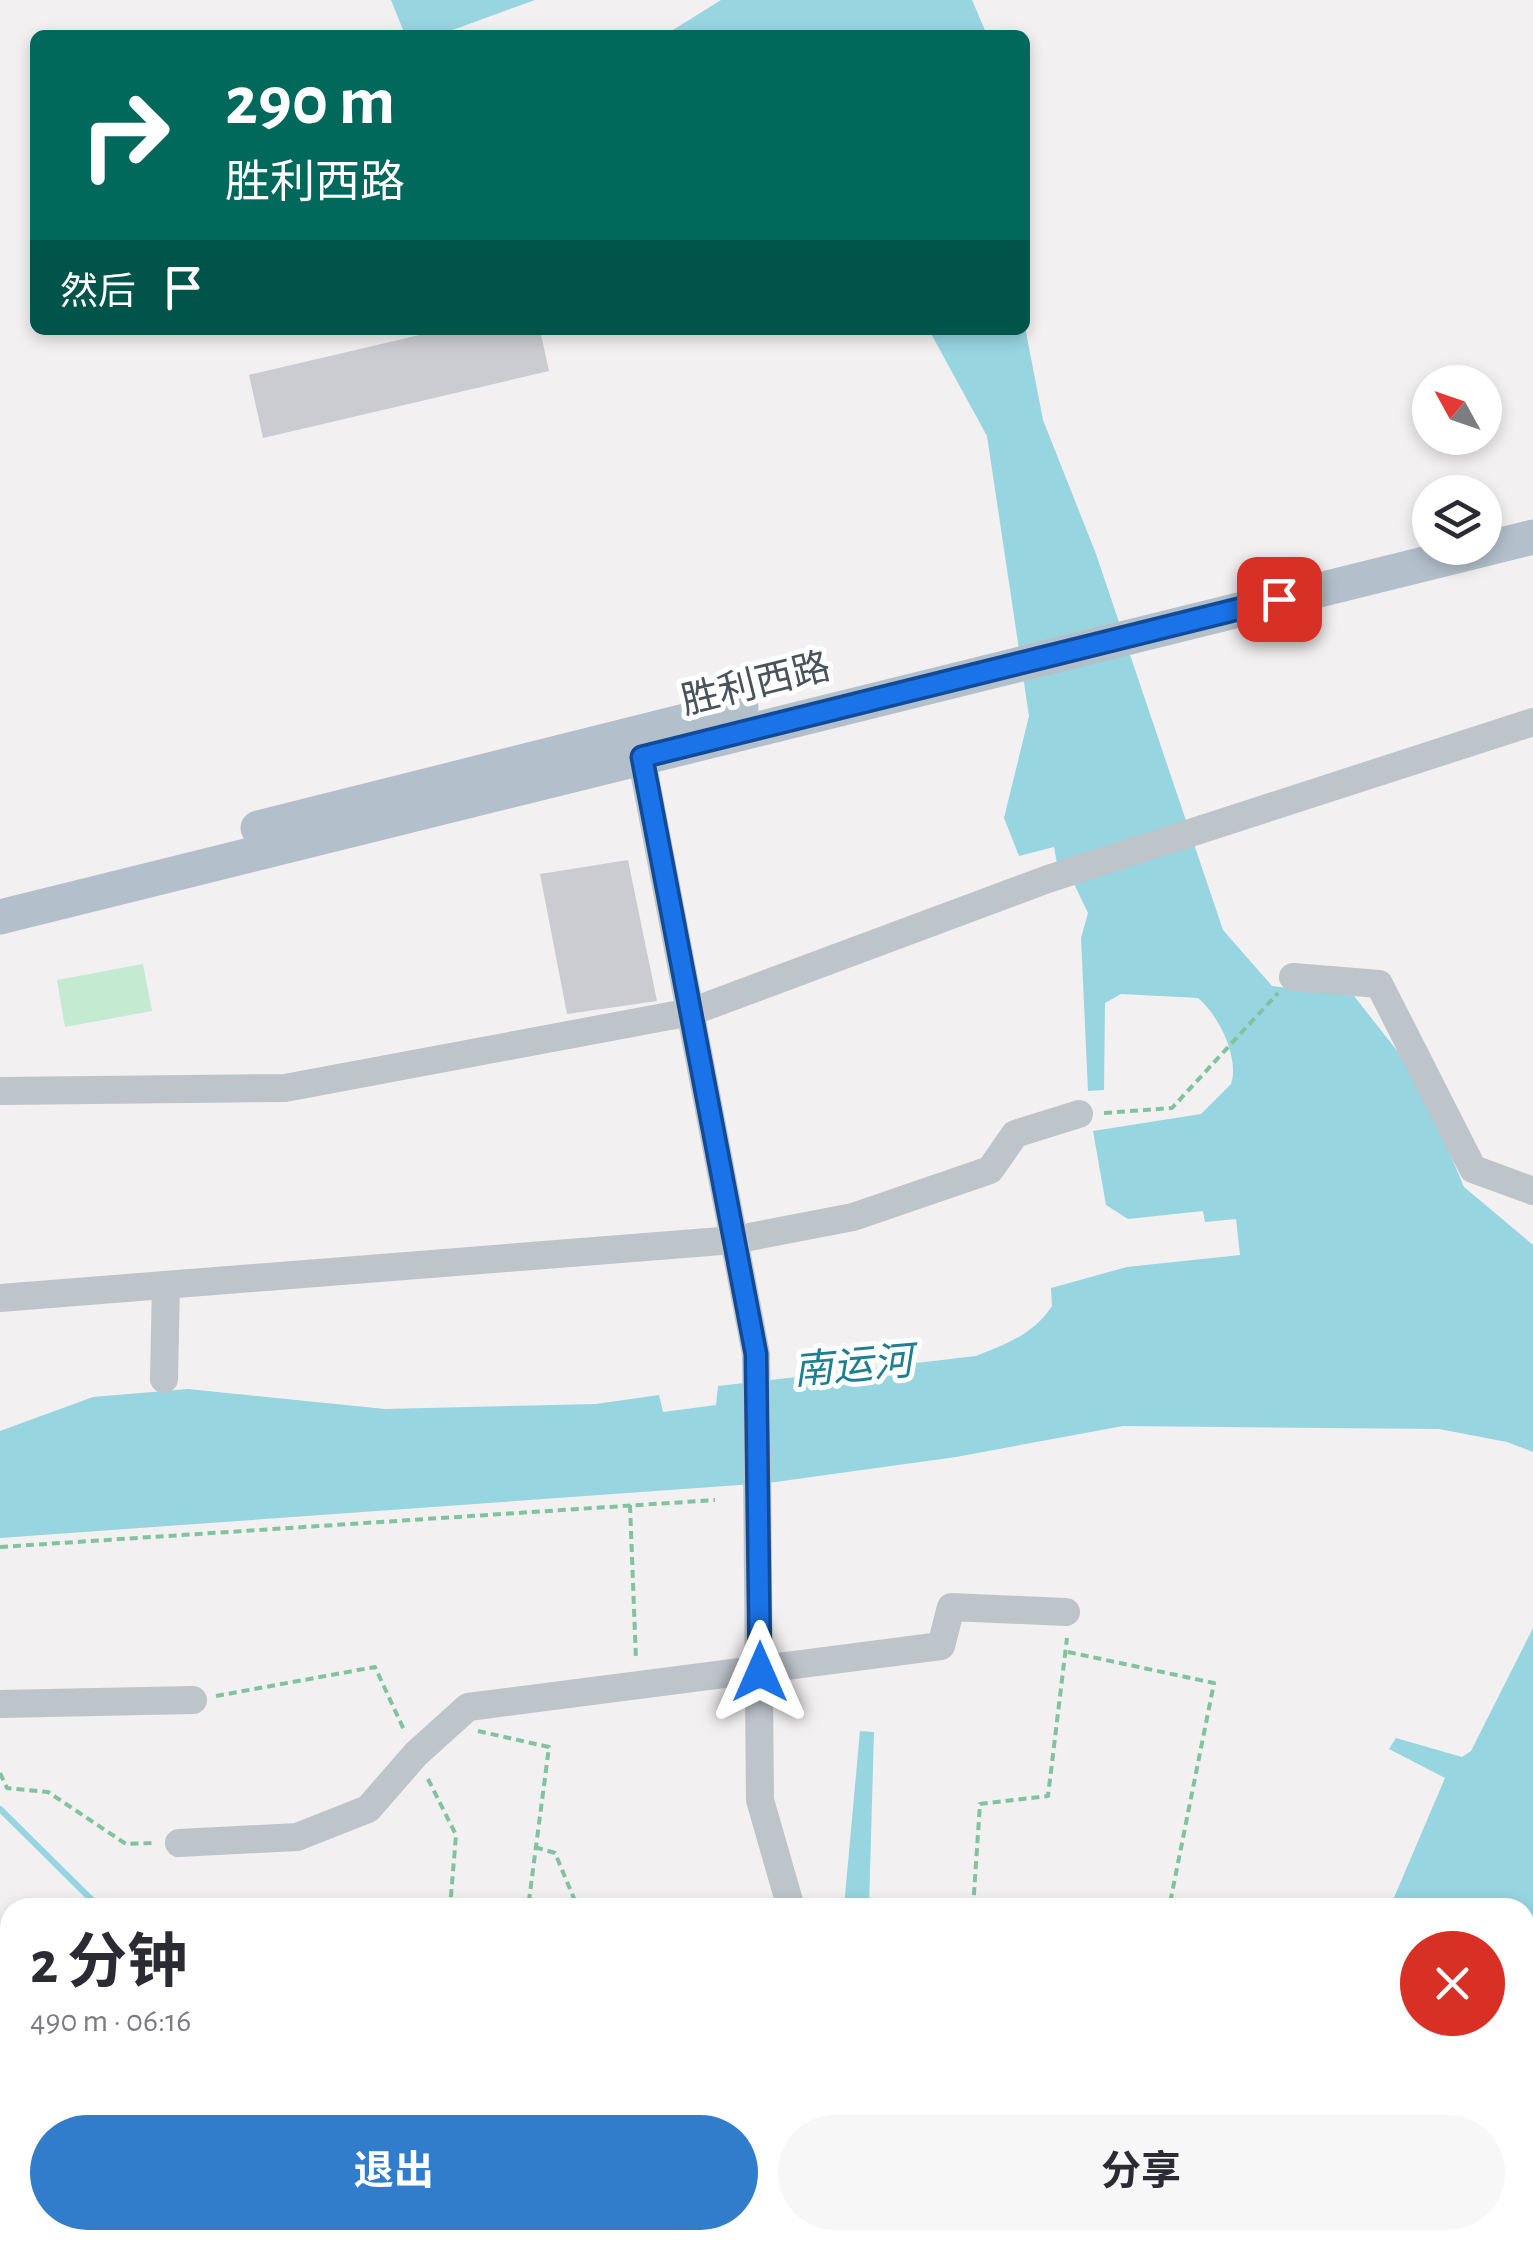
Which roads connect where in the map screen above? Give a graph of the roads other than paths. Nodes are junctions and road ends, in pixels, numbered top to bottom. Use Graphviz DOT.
graph roads {
  1 [pos="1533,512"];
  2 [pos="1502,520"];
  3 [pos="1533,537"];
  4 [pos="1412,542"];
  5 [pos="1130,623"];
  6 [pos="1533,722"];
  7 [pos="639,745"];
  8 [pos="0,893"];
  9 [pos="0,918"];
  10 [pos="1293,978"];
  11 [pos="690,1012"];
  12 [pos="0,1092"];
  13 [pos="1079,1114"];
  14 [pos="1533,1191"];
  15 [pos="734,1240"];
  16 [pos="166,1285"];
  17 [pos="0,1298"];
  18 [pos="164,1379"];
  19 [pos="1066,1612"];
  20 [pos="760,1672"];
  21 [pos="192,1700"];
  22 [pos="0,1704"];
  23 [pos="179,1844"];
  24 [pos="788,1898"];
  1 -- 2 [label="main road"];
  3 -- 5 [label="main road, 胜利西路"];
  4 -- 5 [label="main road, 胜利西路"];
  5 -- 7 [label="main road, 胜利西路"];
  6 -- 11 [label="street"];
  7 -- 8 [label="main road, 胜利西路"];
  7 -- 9 [label="main road, 胜利西路"];
  7 -- 11 [label="street"];
  10 -- 14 [label="street"];
  11 -- 12 [label="street"];
  11 -- 15 [label="street"];
  13 -- 15 [label="street"];
  15 -- 16 [label="street"];
  15 -- 20 [label="street"];
  16 -- 17 [label="street"];
  16 -- 18 [label="street"];
  19 -- 20 [label="street"];
  20 -- 23 [label="street"];
  20 -- 24 [label="street"];
  21 -- 22 [label="street"];
}
